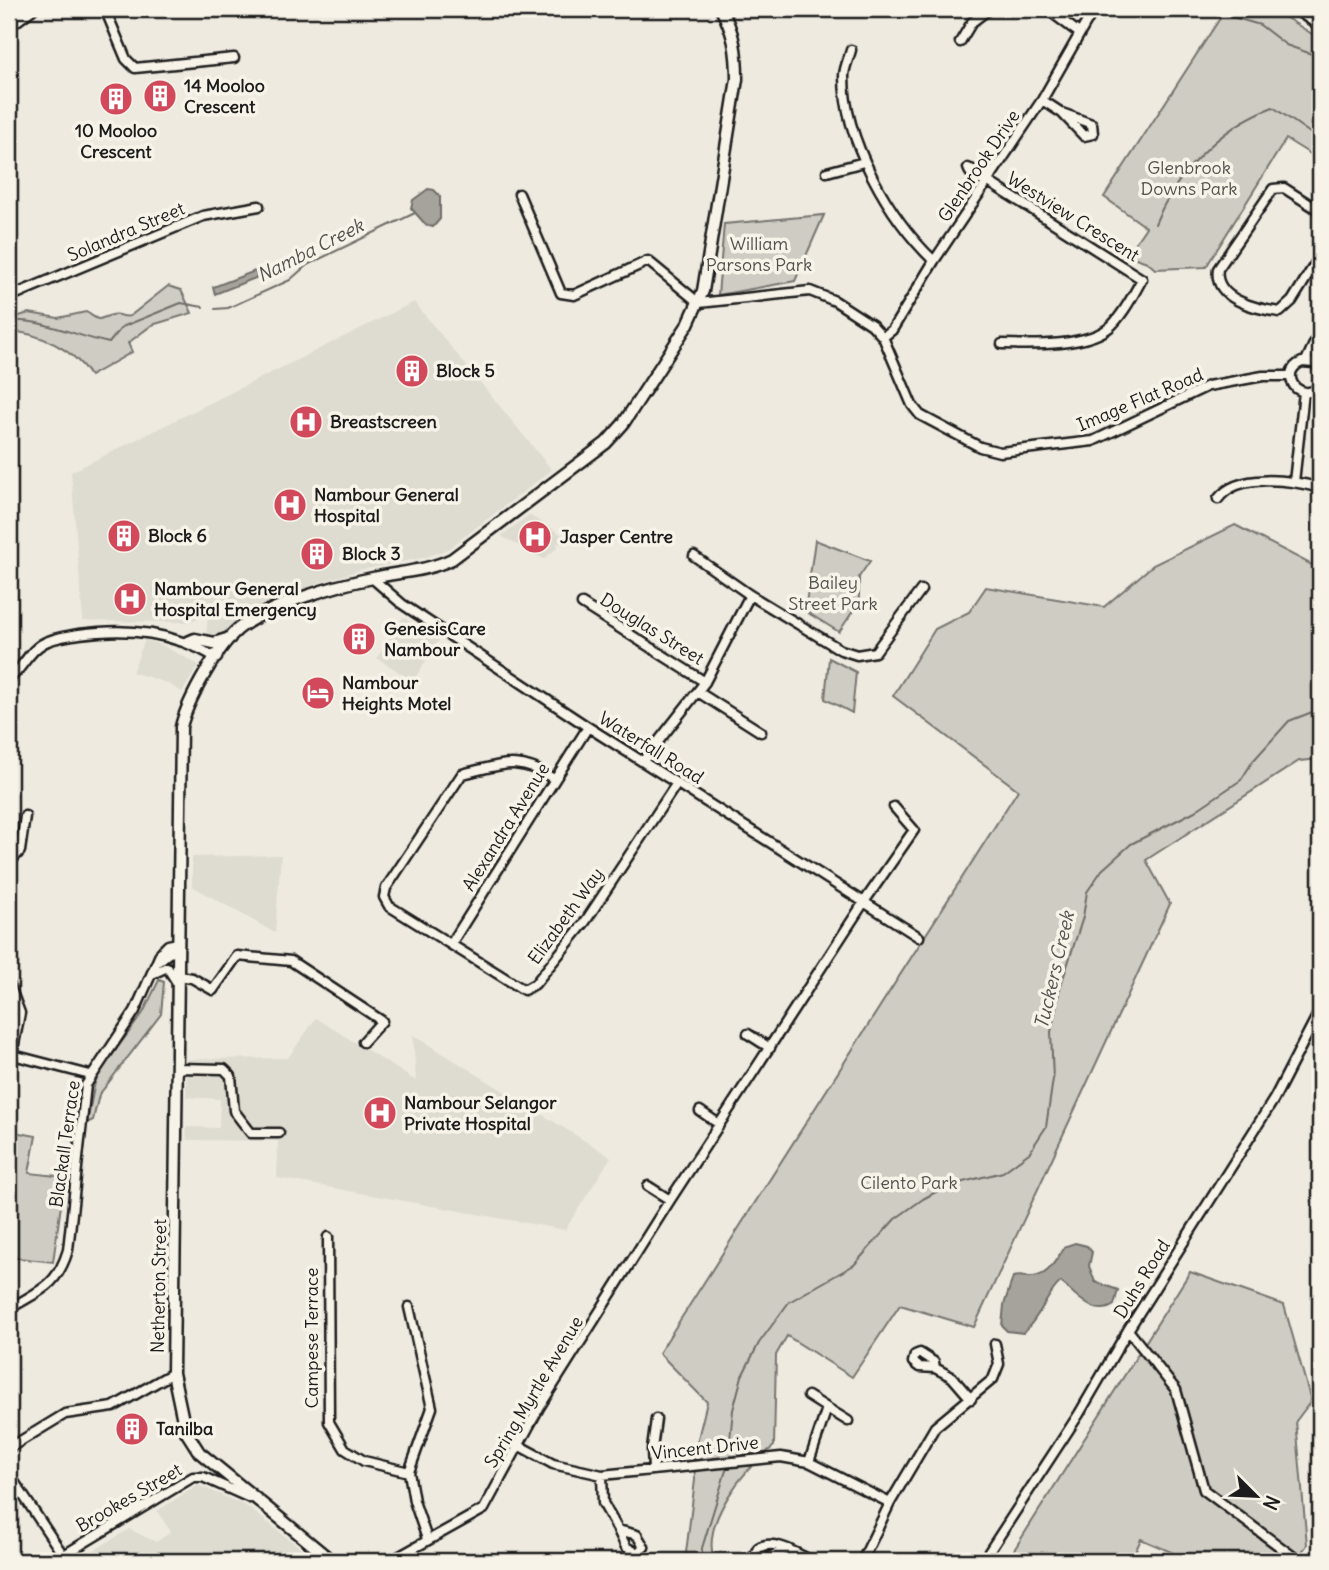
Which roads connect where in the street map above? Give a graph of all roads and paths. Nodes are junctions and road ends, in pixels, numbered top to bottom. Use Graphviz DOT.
graph roads {
  1 [pos="33,9"];
  2 [pos="105,9"];
  3 [pos="721,9"];
  4 [pos="989,9"];
  5 [pos="1047,9"];
  6 [pos="1094,9"];
  7 [pos="1294,9"];
  8 [pos="1320,26"];
  9 [pos="9,27"];
  10 [pos="1079,33"];
  11 [pos="960,42"];
  12 [pos="851,50"];
  13 [pos="234,58"];
  14 [pos="1042,100"];
  15 [pos="1062,113"];
  16 [pos="864,162"];
  17 [pos="827,172"];
  18 [pos="987,181"];
  19 [pos="519,194"];
  20 [pos="259,206"];
  21 [pos="1320,211"];
  22 [pos="1320,256"];
  23 [pos="934,261"];
  24 [pos="9,297"];
  25 [pos="699,303"];
  26 [pos="1320,331"];
  27 [pos="883,337"];
  28 [pos="1002,344"];
  29 [pos="1320,355"];
  30 [pos="1306,361"];
  31 [pos="1319,368"];
  32 [pos="1291,376"];
  33 [pos="1320,384"];
  34 [pos="1304,393"];
  35 [pos="1294,482"];
  36 [pos="1320,488"];
  37 [pos="1219,499"];
  38 [pos="694,556"];
  39 [pos="372,578"];
  40 [pos="922,590"];
  41 [pos="750,595"];
  42 [pos="582,604"];
  43 [pos="230,638"];
  44 [pos="188,642"];
  45 [pos="217,658"];
  46 [pos="9,679"];
  47 [pos="705,682"];
  48 [pos="698,692"];
  49 [pos="587,727"];
  50 [pos="761,732"];
  51 [pos="643,761"];
  52 [pos="554,779"];
  53 [pos="677,783"];
  54 [pos="894,807"];
  55 [pos="24,816"];
  56 [pos="9,863"];
  57 [pos="864,902"];
  58 [pos="919,937"];
  59 [pos="451,944"];
  60 [pos="178,947"];
  61 [pos="154,973"];
  62 [pos="178,981"];
  63 [pos="9,984"];
  64 [pos="1320,1010"];
  65 [pos="748,1034"];
  66 [pos="363,1042"];
  67 [pos="770,1048"];
  68 [pos="10,1055"];
  69 [pos="177,1068"];
  70 [pos="90,1075"];
  71 [pos="700,1111"];
  72 [pos="719,1124"];
  73 [pos="279,1133"];
  74 [pos="649,1186"];
  75 [pos="670,1200"];
  76 [pos="328,1237"];
  77 [pos="408,1307"];
  78 [pos="9,1308"];
  79 [pos="1128,1330"];
  80 [pos="995,1344"];
  81 [pos="935,1368"];
  82 [pos="173,1373"];
  83 [pos="808,1396"];
  84 [pos="971,1399"];
  85 [pos="827,1408"];
  86 [pos="656,1419"];
  87 [pos="848,1421"];
  88 [pos="518,1445"];
  89 [pos="9,1448"];
  90 [pos="808,1462"];
  91 [pos="653,1470"];
  92 [pos="409,1472"];
  93 [pos="9,1474"];
  94 [pos="602,1475"];
  95 [pos="891,1503"];
  96 [pos="261,1505"];
  97 [pos="618,1530"];
  98 [pos="427,1539"];
  99 [pos="788,1549"];
  100 [pos="63,1555"];
  101 [pos="54,1561"];
  102 [pos="332,1561"];
  103 [pos="391,1561"];
  104 [pos="812,1561"];
  105 [pos="862,1561"];
  106 [pos="983,1561"];
  107 [pos="1299,1561"];
  1 -- 9 [label="street"];
  2 -- 13 [label="street"];
  3 -- 25 [label="main road"];
  4 -- 11 [label="street"];
  5 -- 10 [label="street"];
  6 -- 10 [label="street, Glenbrook Drive"];
  7 -- 8 [label="street"];
  10 -- 14 [label="street, Glenbrook Drive"];
  12 -- 16 [label="street"];
  14 -- 15 [label="street"];
  14 -- 18 [label="street, Glenbrook Drive"];
  16 -- 17 [label="street"];
  16 -- 23 [label="street"];
  18 -- 23 [label="street, Glenbrook Drive"];
  18 -- 28 [label="street, Westview Crescent"];
  19 -- 25 [label="street"];
  20 -- 24 [label="street, Solandra Street"];
  21 -- 22 [label="street"];
  23 -- 27 [label="street, Glenbrook Drive"];
  25 -- 27 [label="street, Image Flat Road"];
  25 -- 39 [label="main road"];
  26 -- 30 [label="street"];
  27 -- 32 [label="street, Image Flat Road"];
  29 -- 31 [label="street"];
  30 -- 31 [label="street"];
  30 -- 32 [label="street"];
  32 -- 34 [label="street"];
  33 -- 34 [label="street"];
  34 -- 35 [label="street"];
  35 -- 36 [label="street"];
  35 -- 37 [label="street"];
  38 -- 41 [label="street"];
  39 -- 43 [label="main road"];
  39 -- 49 [label="street, Waterfall Road"];
  40 -- 41 [label="street"];
  41 -- 47 [label="street"];
  42 -- 47 [label="street, Douglas Street"];
  43 -- 44 [label="main road"];
  43 -- 45 [label="main road"];
  44 -- 45 [label="street"];
  44 -- 46 [label="street"];
  45 -- 60 [label="main road"];
  47 -- 48 [label="street"];
  48 -- 50 [label="street"];
  48 -- 51 [label="street"];
  49 -- 51 [label="street, Waterfall Road"];
  49 -- 52 [label="street, Alexandra Avenue"];
  51 -- 53 [label="street, Waterfall Road"];
  52 -- 59 [label="street, Alexandra Avenue"];
  52 -- 59 [label="street"];
  53 -- 57 [label="street, Waterfall Road"];
  53 -- 59 [label="street, Elizabeth Way"];
  54 -- 57 [label="street, Spring Myrtle Avenue"];
  55 -- 56 [label="street"];
  57 -- 58 [label="street, Waterfall Road"];
  57 -- 67 [label="street, Spring Myrtle Avenue"];
  60 -- 61 [label="street, Blackall Terrace"];
  60 -- 62 [label="main road, Netherton Street"];
  61 -- 62 [label="street"];
  61 -- 70 [label="street, Blackall Terrace"];
  62 -- 66 [label="street"];
  62 -- 69 [label="main road, Netherton Street"];
  63 -- 68 [label="street"];
  64 -- 79 [label="street, Duhs Road"];
  65 -- 67 [label="street"];
  67 -- 72 [label="street, Spring Myrtle Avenue"];
  68 -- 70 [label="street"];
  69 -- 73 [label="street"];
  69 -- 82 [label="main road, Netherton Street"];
  70 -- 78 [label="street, Blackall Terrace"];
  71 -- 72 [label="street"];
  72 -- 75 [label="street, Spring Myrtle Avenue"];
  74 -- 75 [label="street"];
  75 -- 88 [label="street, Spring Myrtle Avenue"];
  76 -- 92 [label="street, Campese Terrace"];
  77 -- 92 [label="street"];
  79 -- 106 [label="street, Duhs Road"];
  79 -- 107 [label="street"];
  80 -- 84 [label="street"];
  81 -- 84 [label="street"];
  82 -- 89 [label="street"];
  82 -- 96 [label="main road, Netherton Street"];
  83 -- 85 [label="street"];
  84 -- 95 [label="street"];
  85 -- 87 [label="street"];
  85 -- 90 [label="street"];
  86 -- 91 [label="street"];
  88 -- 94 [label="street, Vincent Drive"];
  88 -- 98 [label="street, Spring Myrtle Avenue"];
  90 -- 91 [label="street, Vincent Drive"];
  90 -- 95 [label="street, Vincent Drive"];
  91 -- 94 [label="street, Vincent Drive"];
  92 -- 98 [label="street"];
  93 -- 100 [label="street"];
  94 -- 97 [label="street"];
  95 -- 105 [label="street"];
  96 -- 100 [label="street, Brookes Street"];
  96 -- 102 [label="main road, Netherton Street"];
  98 -- 103 [label="street, Spring Myrtle Avenue"];
  99 -- 104 [label="street"];
  100 -- 101 [label="street, Brookes Street"];
}
